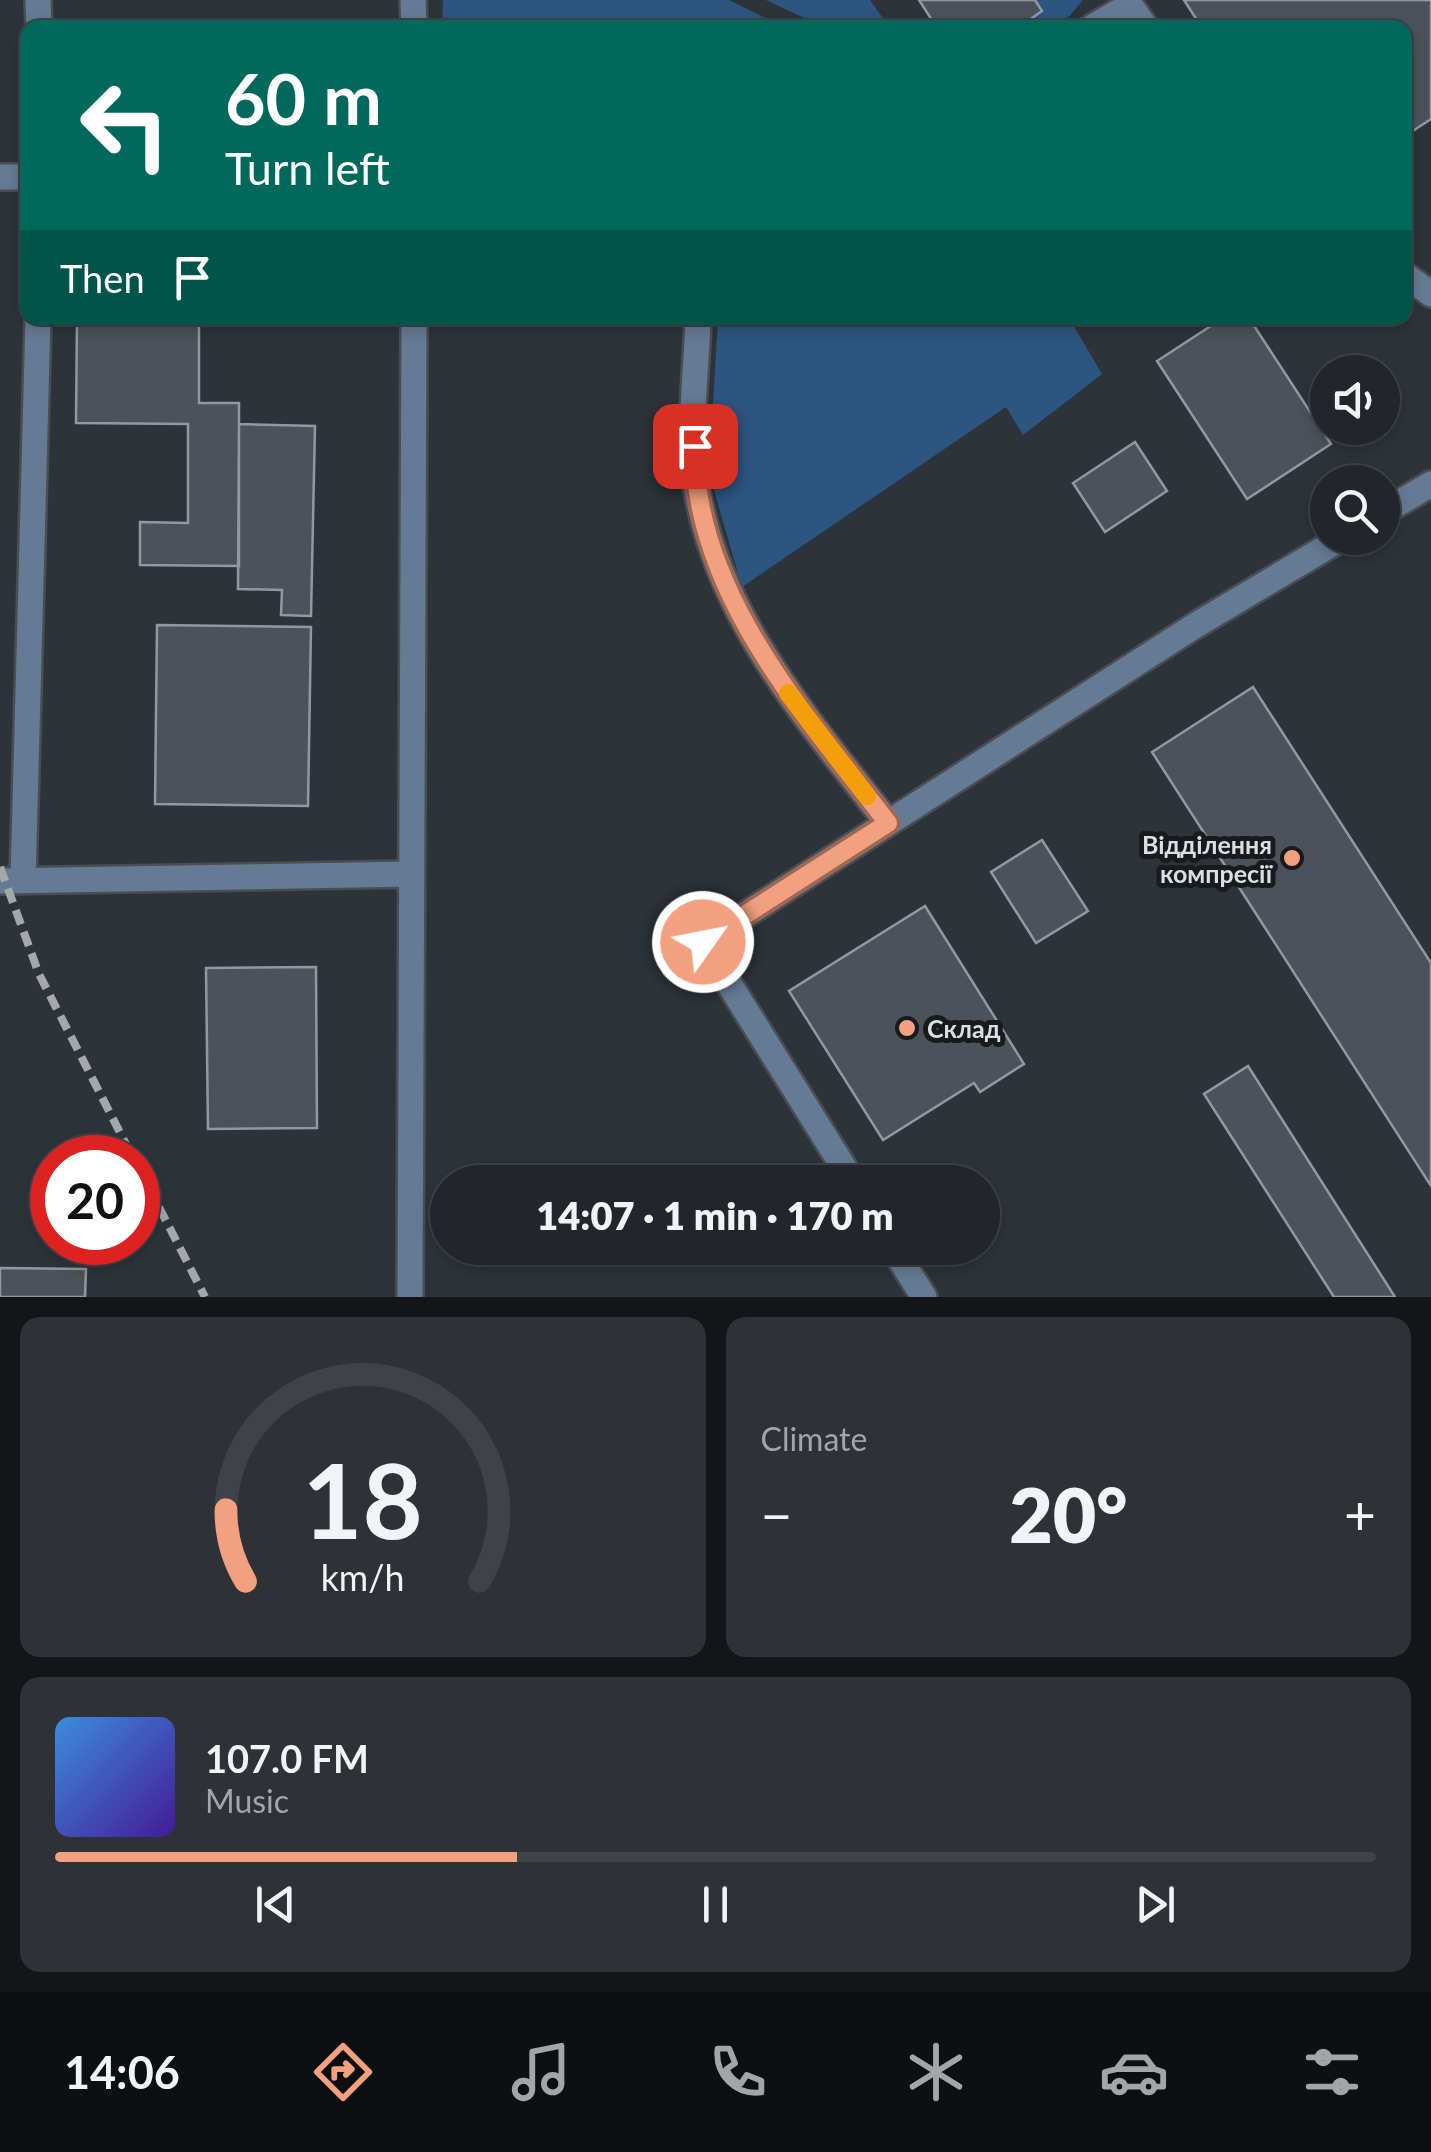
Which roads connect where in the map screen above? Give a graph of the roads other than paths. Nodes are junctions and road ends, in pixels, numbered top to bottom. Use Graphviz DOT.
graph roads {
  1 [pos="1129,2"];
  2 [pos="1103,20"];
  3 [pos="38,325"];
  4 [pos="414,325"];
  5 [pos="698,325"];
  6 [pos="1431,484"];
  7 [pos="1400,502"];
  8 [pos="1313,555"];
  9 [pos="888,823"];
  10 [pos="410,874"];
  11 [pos="12,881"];
  12 [pos="841,1165"];
  13 [pos="904,1265"];
  14 [pos="410,1297"];
  15 [pos="924,1297"];
  1 -- 2 [label="street"];
  3 -- 11 [label="street"];
  4 -- 10 [label="street"];
  5 -- 9 [label="street"];
  6 -- 7 [label="street"];
  8 -- 9 [label="street"];
  9 -- 12 [label="street"];
  10 -- 11 [label="street"];
  10 -- 14 [label="street"];
  13 -- 15 [label="street"];
}
